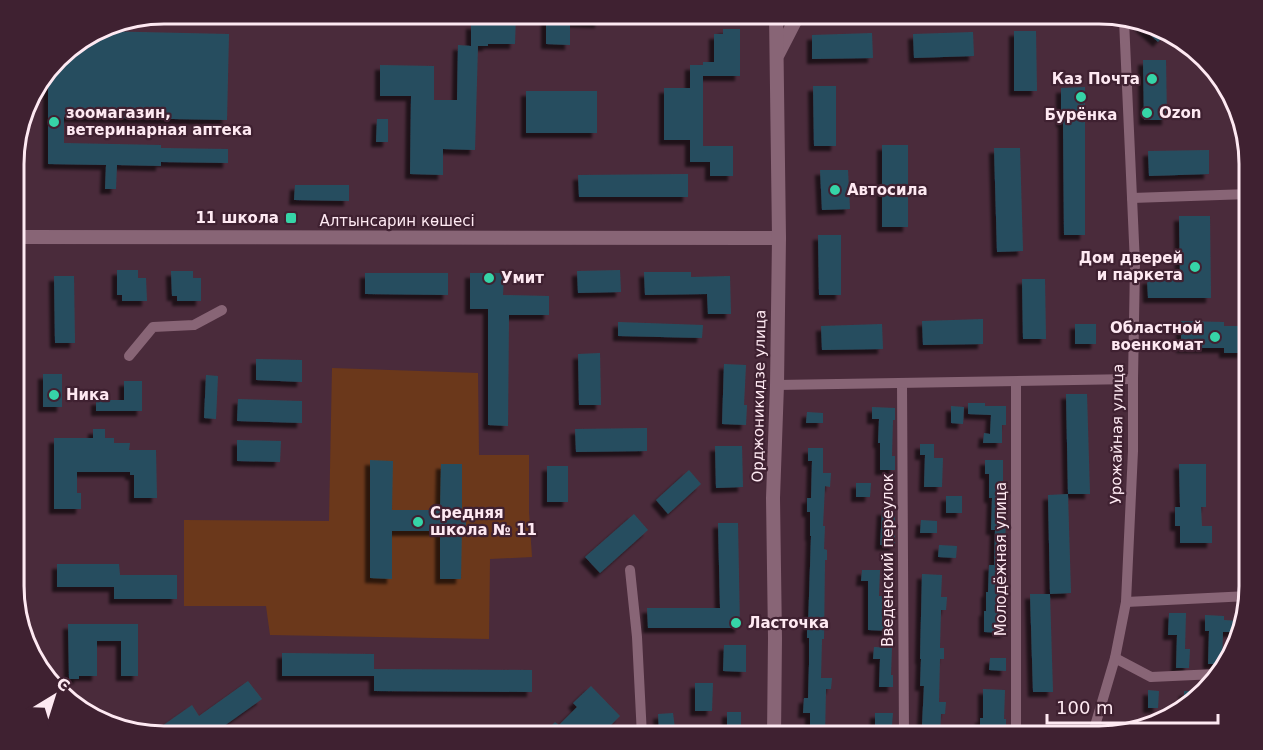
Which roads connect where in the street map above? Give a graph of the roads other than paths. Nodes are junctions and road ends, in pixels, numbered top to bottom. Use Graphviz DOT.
graph roads {
  1 [pos="776,24"];
  2 [pos="793,24"];
  3 [pos="1124,27"];
  4 [pos="777,56"];
  5 [pos="1239,194"];
  6 [pos="1132,198"];
  7 [pos="24,237"];
  8 [pos="779,238"];
  9 [pos="222,310"];
  10 [pos="129,356"];
  11 [pos="1133,379"];
  12 [pos="1016,382"];
  13 [pos="902,383"];
  14 [pos="777,385"];
  15 [pos="630,570"];
  16 [pos="1239,596"];
  17 [pos="1126,602"];
  18 [pos="1115,657"];
  19 [pos="1207,674"];
  20 [pos="641,726"];
  21 [pos="774,726"];
  22 [pos="904,726"];
  23 [pos="1016,726"];
  24 [pos="1095,726"];
  1 -- 4 [label="street, Орджоникидзе улица"];
  2 -- 4 [label="street"];
  3 -- 6 [label="street, Урожайная улица"];
  4 -- 8 [label="street, Орджоникидзе улица"];
  5 -- 6 [label="street"];
  6 -- 11 [label="street, Урожайная улица"];
  7 -- 8 [label="street, Алтынсарин көшесі"];
  8 -- 14 [label="street, Орджоникидзе улица"];
  9 -- 10 [label="street"];
  11 -- 12 [label="street"];
  11 -- 17 [label="street, Урожайная улица"];
  12 -- 13 [label="street"];
  12 -- 23 [label="street, Молодёжная улица"];
  13 -- 14 [label="street"];
  13 -- 22 [label="street, Введенский переулок"];
  14 -- 21 [label="street, Орджоникидзе улица"];
  15 -- 20 [label="street"];
  16 -- 17 [label="street"];
  17 -- 18 [label="street, Урожайная улица"];
  18 -- 19 [label="street"];
  18 -- 24 [label="street, Урожайная улица"];
}
